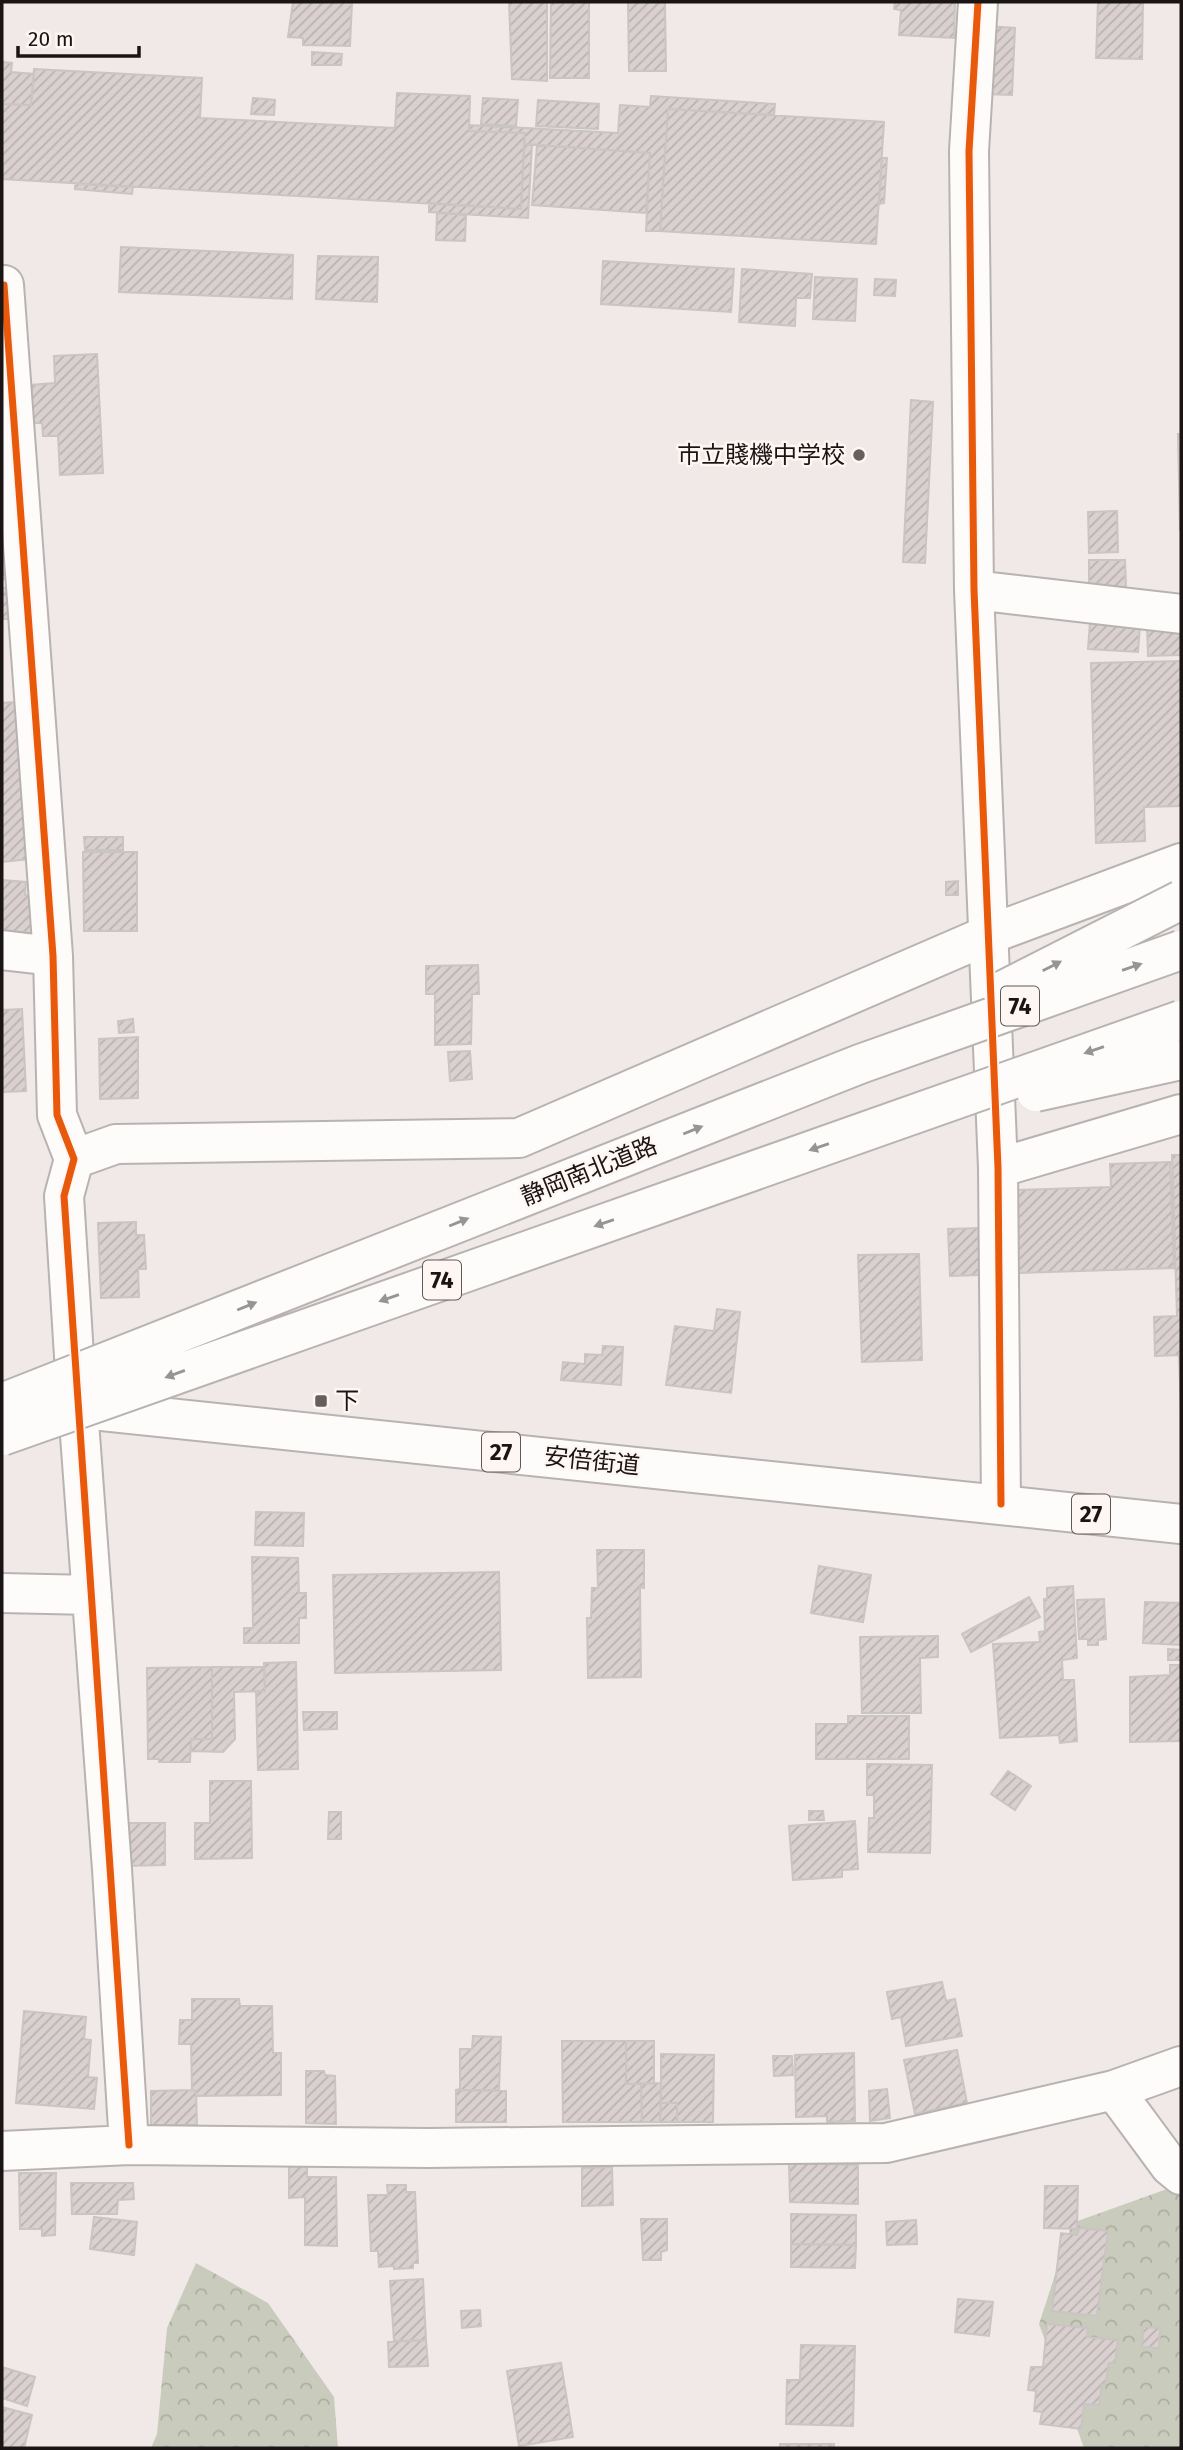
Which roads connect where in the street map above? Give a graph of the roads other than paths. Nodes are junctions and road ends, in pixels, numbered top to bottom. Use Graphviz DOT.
graph roads {
  1 [pos="978,2"];
  2 [pos="2,285"];
  3 [pos="974,590"];
  4 [pos="1181,614"];
  5 [pos="1181,863"];
  6 [pos="1181,900"];
  7 [pos="988,935"];
  8 [pos="2,950"];
  9 [pos="1181,950"];
  10 [pos="53,956"];
  11 [pos="1181,1020"];
  12 [pos="1181,1060"];
  13 [pos="860,1064"];
  14 [pos="1181,1114"];
  15 [pos="883,1125"];
  16 [pos="74,1159"];
  17 [pos="998,1168"];
  18 [pos="2,1403"];
  19 [pos="78,1408"];
  20 [pos="2,1436"];
  21 [pos="1001,1504"];
  22 [pos="1181,1524"];
  23 [pos="2,1593"];
  24 [pos="92,1595"];
  25 [pos="1181,2066"];
  26 [pos="1114,2090"];
  27 [pos="130,2146"];
  28 [pos="2,2151"];
  29 [pos="1181,2175"];
  1 -- 3 [label="main road"];
  2 -- 10 [label="main road"];
  3 -- 4 [label="main road"];
  3 -- 7 [label="main road"];
  5 -- 7 [label="main road"];
  13 -- 6 [label="main road, one-way, bridge"];
  7 -- 16 [label="main road"];
  7 -- 17 [label="main road"];
  8 -- 10 [label="main road"];
  13 -- 9 [label="main road, 静岡南北道路 / 74, one-way, bridge"];
  10 -- 16 [label="main road"];
  11 -- 15 [label="main road, 静岡南北道路 / 74, one-way, bridge"];
  12 -- 15 [label="main road, bridge"];
  18 -- 13 [label="main road, 静岡南北道路 / 74, one-way, bridge"];
  14 -- 17 [label="main road"];
  15 -- 20 [label="main road, 静岡南北道路 / 74, one-way, bridge"];
  16 -- 19 [label="main road"];
  17 -- 21 [label="main road"];
  18 -- 19 [label="main road, 安倍街道 / 27"];
  19 -- 21 [label="main road, 安倍街道 / 27"];
  19 -- 24 [label="main road"];
  21 -- 22 [label="main road, 安倍街道 / 27"];
  23 -- 24 [label="main road"];
  24 -- 27 [label="main road"];
  25 -- 26 [label="main road"];
  26 -- 27 [label="main road"];
  26 -- 29 [label="main road"];
  27 -- 28 [label="main road"];
}
